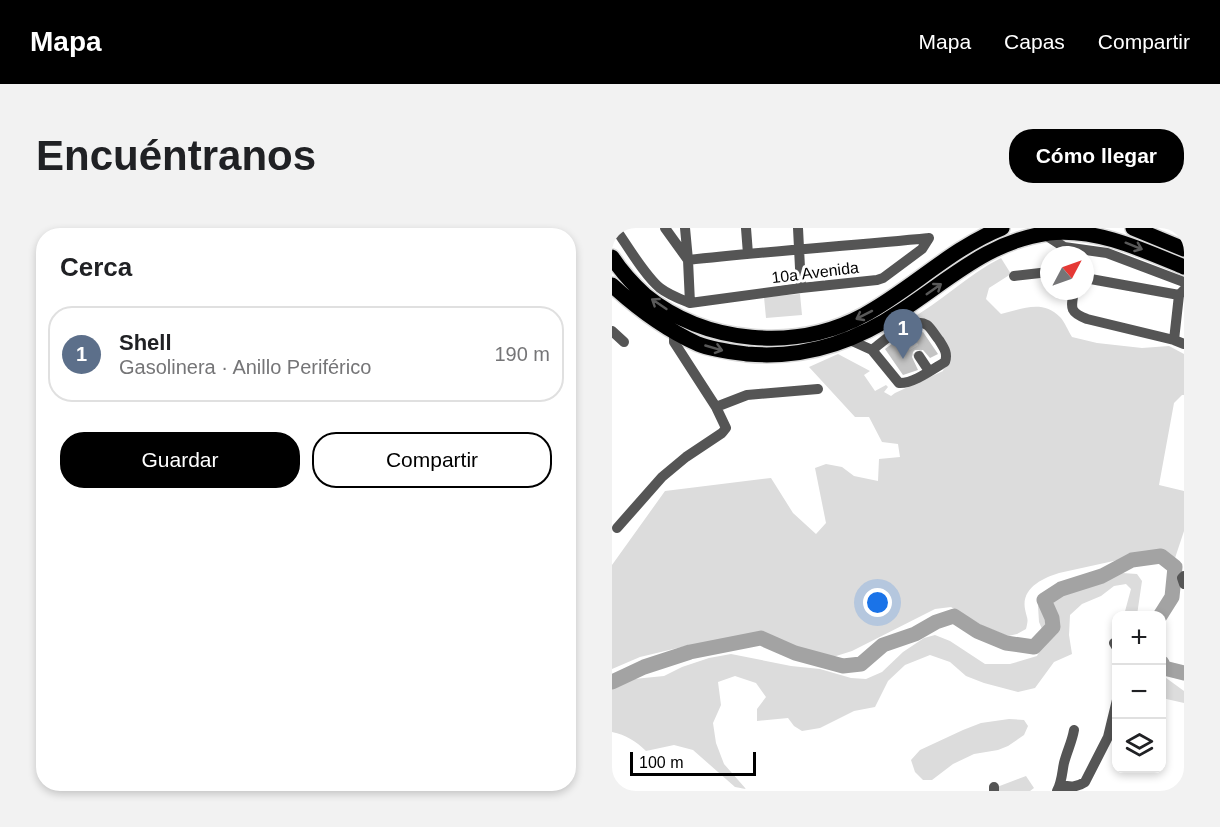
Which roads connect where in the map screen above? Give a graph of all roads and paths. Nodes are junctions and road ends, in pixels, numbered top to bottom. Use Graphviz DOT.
graph roads {
  1 [pos="615,228"];
  2 [pos="665,228"];
  3 [pos="685,228"];
  4 [pos="746,228"];
  5 [pos="798,228"];
  6 [pos="1002,228"];
  7 [pos="1133,228"];
  8 [pos="928,233"];
  9 [pos="1044,234"];
  10 [pos="1184,249"];
  11 [pos="800,250"];
  12 [pos="748,254"];
  13 [pos="612,257"];
  14 [pos="688,260"];
  15 [pos="1184,267"];
  16 [pos="1040,273"];
  17 [pos="1014,276"];
  18 [pos="1094,279"];
  19 [pos="1184,282"];
  20 [pos="612,285"];
  21 [pos="801,288"];
  22 [pos="1181,292"];
  23 [pos="1072,300"];
  24 [pos="690,303"];
  25 [pos="901,323"];
  26 [pos="612,331"];
  27 [pos="674,332"];
  28 [pos="909,339"];
  29 [pos="850,340"];
  30 [pos="624,342"];
  31 [pos="1179,342"];
  32 [pos="872,350"];
  33 [pos="919,356"];
  34 [pos="929,371"];
  35 [pos="818,389"];
  36 [pos="716,407"];
  37 [pos="617,528"];
  38 [pos="1184,576"];
  39 [pos="1184,584"];
  40 [pos="1112,718"];
  41 [pos="1074,730"];
  42 [pos="1059,788"];
  1 -- 24 [label="street"];
  2 -- 14 [label="street"];
  3 -- 14 [label="street"];
  4 -- 12 [label="street"];
  5 -- 11 [label="street"];
  6 -- 13 [label="highway, one-way"];
  7 -- 10 [label="highway"];
  8 -- 11 [label="street"];
  8 -- 21 [label="street, 10a Avenida"];
  9 -- 15 [label="highway, one-way"];
  9 -- 19 [label="street"];
  25 -- 9 [label="highway, one-way"];
  11 -- 12 [label="street"];
  11 -- 21 [label="street"];
  12 -- 14 [label="street"];
  14 -- 24 [label="street"];
  16 -- 17 [label="street"];
  18 -- 22 [label="street"];
  20 -- 27 [label="highway"];
  21 -- 24 [label="street, 10a Avenida"];
  22 -- 31 [label="street"];
  23 -- 31 [label="street"];
  25 -- 28 [label="street"];
  25 -- 29 [label="highway"];
  25 -- 32 [label="street"];
  25 -- 34 [label="street"];
  26 -- 30 [label="street"];
  27 -- 29 [label="highway, one-way"];
  27 -- 36 [label="street"];
  29 -- 32 [label="street"];
  32 -- 34 [label="street"];
  33 -- 34 [label="street"];
  35 -- 36 [label="street"];
  36 -- 37 [label="street"];
  38 -- 39 [label="street"];
  40 -- 42 [label="street"];
  41 -- 42 [label="street"];
}
